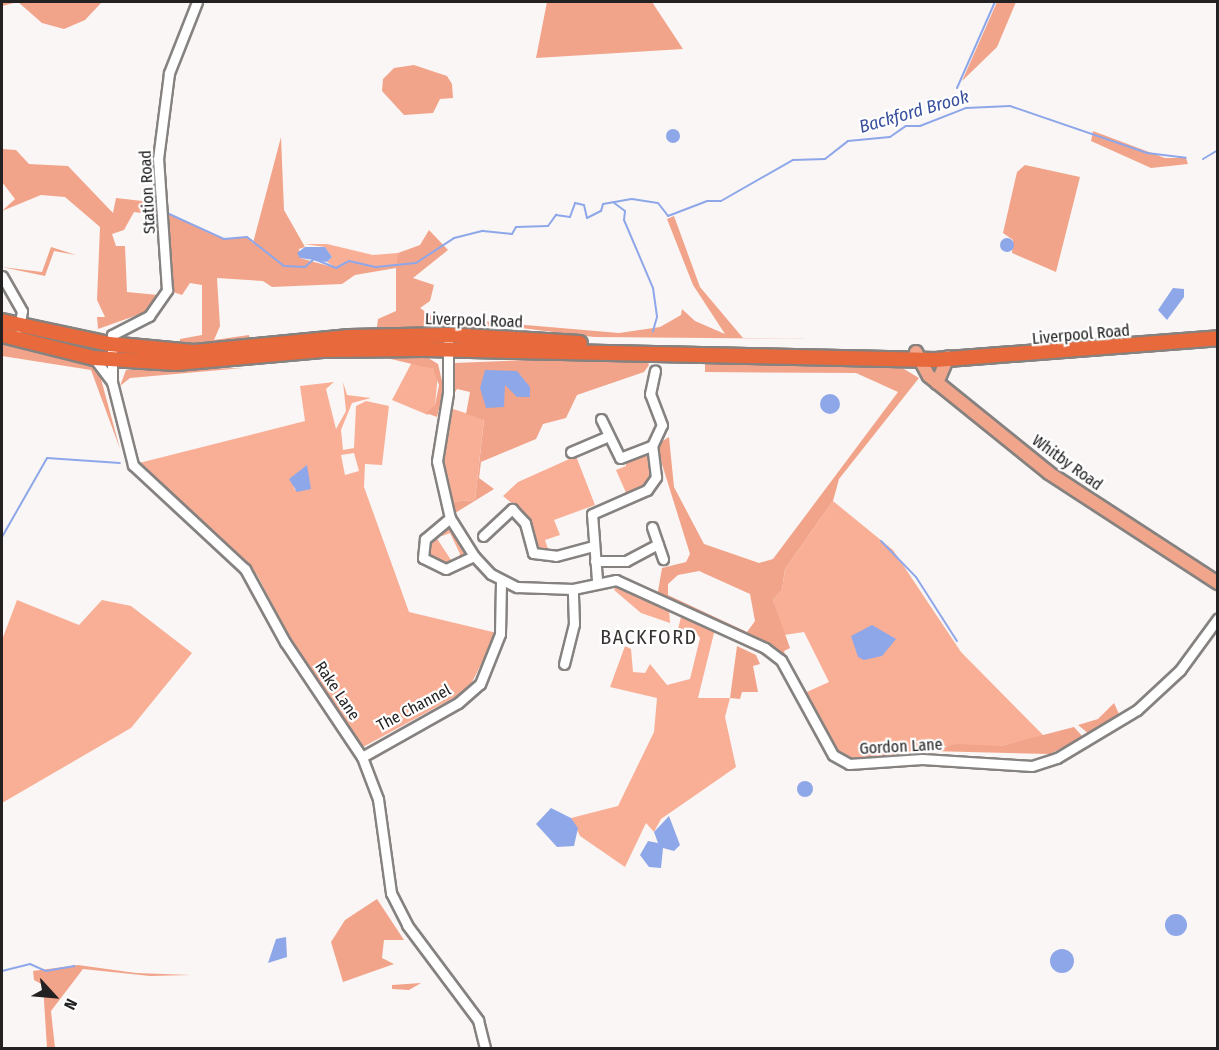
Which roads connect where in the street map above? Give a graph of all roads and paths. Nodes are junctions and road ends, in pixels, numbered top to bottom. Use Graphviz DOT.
graph roads {
  1 [pos="197,2"];
  2 [pos="2,276"];
  3 [pos="2,321"];
  4 [pos="123,326"];
  5 [pos="18,332"];
  6 [pos="2,335"];
  7 [pos="447,335"];
  8 [pos="1218,339"];
  9 [pos="109,344"];
  10 [pos="124,346"];
  11 [pos="448,349"];
  12 [pos="916,355"];
  13 [pos="894,357"];
  14 [pos="948,357"];
  15 [pos="94,358"];
  16 [pos="116,360"];
  17 [pos="655,371"];
  18 [pos="933,380"];
  19 [pos="112,382"];
  20 [pos="601,419"];
  21 [pos="607,437"];
  22 [pos="652,446"];
  23 [pos="572,452"];
  24 [pos="450,518"];
  25 [pos="652,527"];
  26 [pos="483,536"];
  27 [pos="658,544"];
  28 [pos="594,546"];
  29 [pos="474,556"];
  30 [pos="663,559"];
  31 [pos="595,561"];
  32 [pos="597,580"];
  33 [pos="501,581"];
  34 [pos="1218,583"];
  35 [pos="573,588"];
  36 [pos="1218,618"];
  37 [pos="564,664"];
  38 [pos="362,757"];
  39 [pos="485,1048"];
  1 -- 4 [label="street, Station Road"];
  2 -- 5 [label="street"];
  3 -- 5 [label="highway, Liverpool Road"];
  4 -- 9 [label="street, Station Road"];
  4 -- 10 [label="street"];
  5 -- 6 [label="highway, Liverpool Road"];
  5 -- 9 [label="highway, Liverpool Road"];
  5 -- 15 [label="highway, Liverpool Road"];
  7 -- 10 [label="highway, Liverpool Road"];
  7 -- 11 [label="street"];
  7 -- 12 [label="highway, Liverpool Road"];
  8 -- 14 [label="highway, Liverpool Road"];
  9 -- 10 [label="highway, Liverpool Road"];
  9 -- 16 [label="street"];
  11 -- 13 [label="highway, Liverpool Road"];
  11 -- 16 [label="highway, Liverpool Road"];
  11 -- 24 [label="street"];
  12 -- 13 [label="highway, Liverpool Road"];
  12 -- 14 [label="highway, Liverpool Road"];
  12 -- 18 [label="main road, Whitby Road"];
  13 -- 18 [label="main road"];
  14 -- 18 [label="main road"];
  15 -- 16 [label="highway, Liverpool Road"];
  15 -- 19 [label="street, Rake Lane"];
  16 -- 19 [label="street, Rake Lane"];
  17 -- 22 [label="street"];
  18 -- 34 [label="main road, Whitby Road"];
  19 -- 38 [label="street, Rake Lane"];
  20 -- 21 [label="street"];
  21 -- 22 [label="street"];
  21 -- 23 [label="street"];
  22 -- 28 [label="street"];
  24 -- 29 [label="street"];
  24 -- 29 [label="street"];
  25 -- 27 [label="street"];
  26 -- 28 [label="street"];
  27 -- 30 [label="street"];
  27 -- 31 [label="street"];
  28 -- 31 [label="street"];
  29 -- 33 [label="street"];
  31 -- 32 [label="street"];
  32 -- 35 [label="street, Gordon Lane"];
  32 -- 36 [label="street, Gordon Lane"];
  33 -- 35 [label="street, Gordon Lane"];
  33 -- 38 [label="street, The Channel"];
  35 -- 37 [label="street"];
  38 -- 39 [label="street, Rake Lane"];
}
